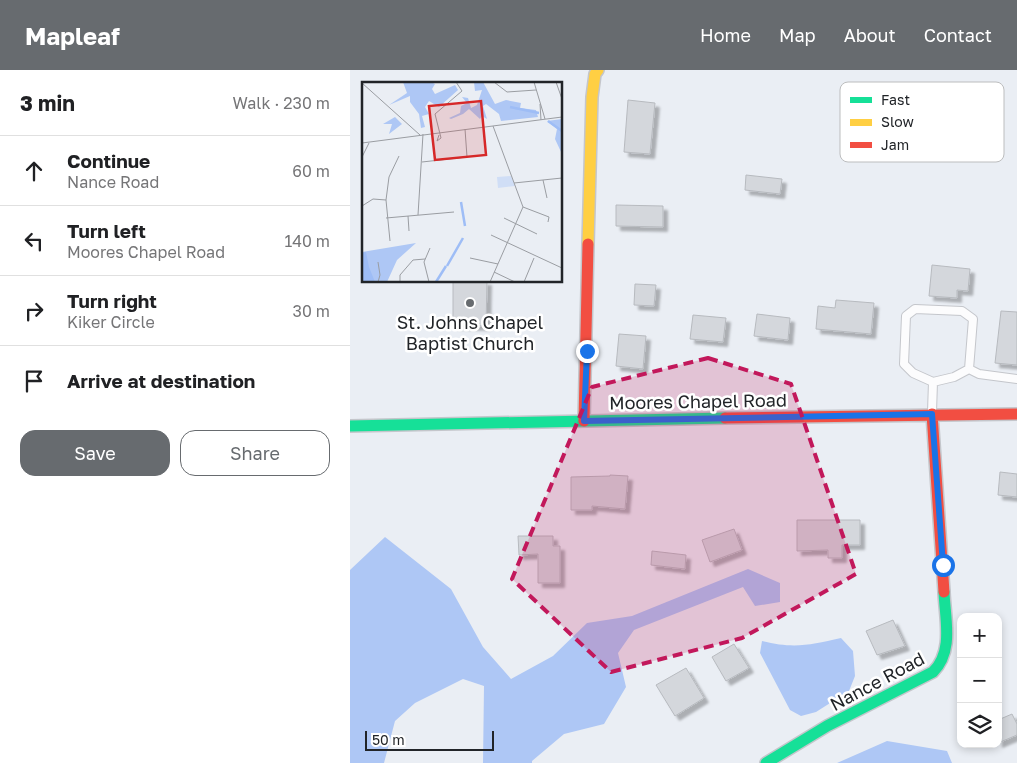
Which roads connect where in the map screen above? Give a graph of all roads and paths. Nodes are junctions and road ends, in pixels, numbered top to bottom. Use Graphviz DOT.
graph roads {
  1 [pos="598,70"];
  2 [pos="969,369"];
  3 [pos="1017,378"];
  4 [pos="933,382"];
  5 [pos="932,414"];
  6 [pos="1017,414"];
  7 [pos="584,421"];
  8 [pos="350,426"];
  9 [pos="766,763"];
  1 -- 7 [label="street"];
  2 -- 3 [label="lane"];
  2 -- 4 [label="lane"];
  2 -- 4 [label="lane"];
  4 -- 5 [label="lane"];
  5 -- 6 [label="street, Moores Chapel Road"];
  5 -- 7 [label="street, Moores Chapel Road"];
  5 -- 9 [label="street, Nance Road"];
  7 -- 8 [label="street, Moores Chapel Road"];
}
